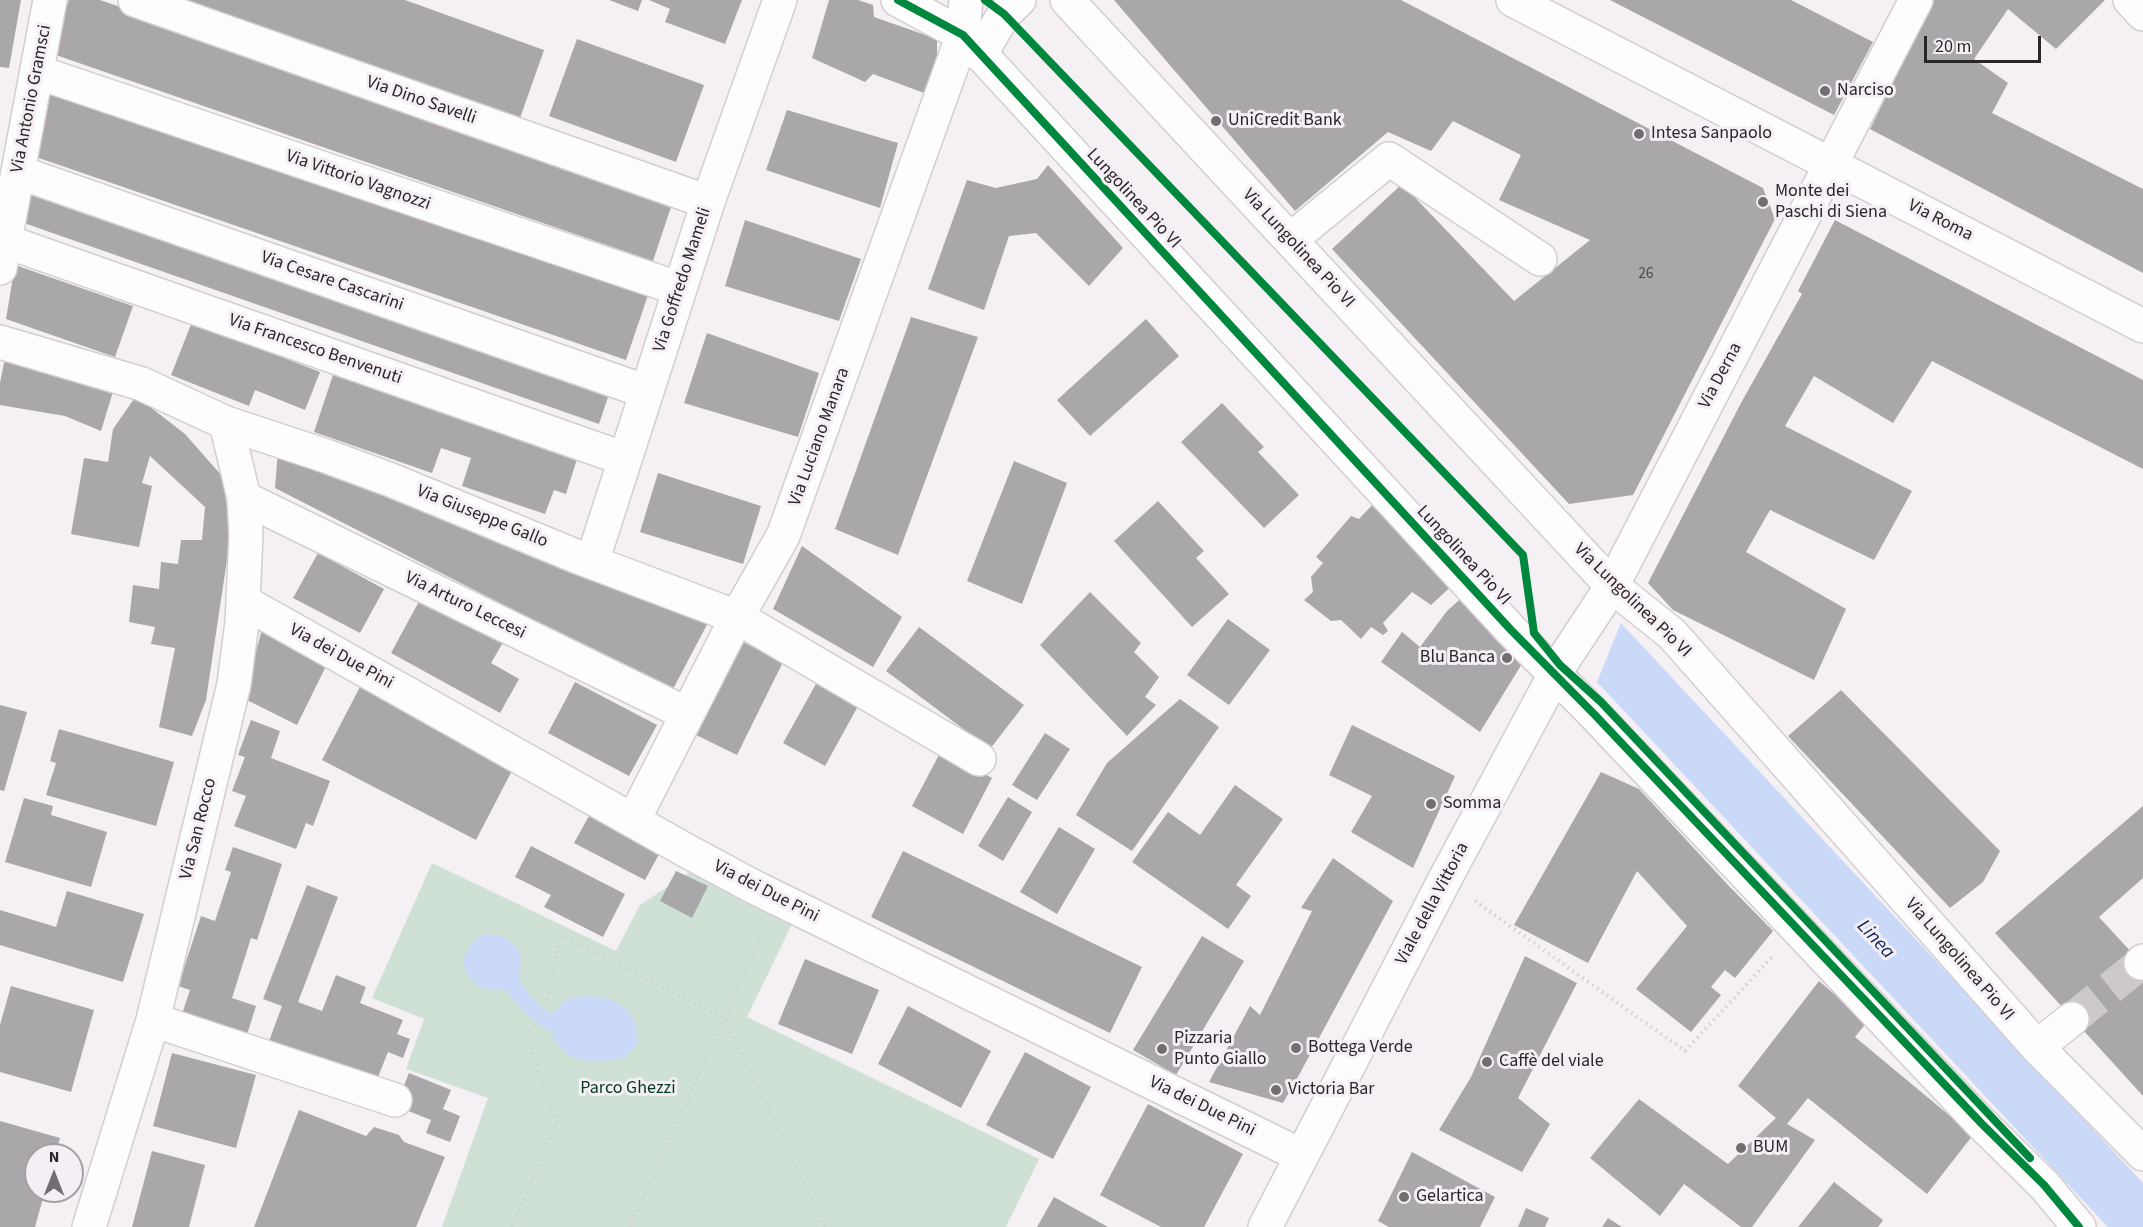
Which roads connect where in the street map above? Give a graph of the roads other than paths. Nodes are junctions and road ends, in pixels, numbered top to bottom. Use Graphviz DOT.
graph roads {
  1 [pos="50,0"];
  2 [pos="135,0"];
  3 [pos="780,0"];
  4 [pos="898,0"];
  5 [pos="966,0"];
  6 [pos="1019,0"];
  7 [pos="1067,0"];
  8 [pos="1514,0"];
  9 [pos="1916,0"];
  10 [pos="2130,0"];
  11 [pos="1548,8"];
  12 [pos="2143,14"];
  13 [pos="972,45"];
  14 [pos="37,72"];
  15 [pos="1830,165"];
  16 [pos="18,172"];
  17 [pos="708,202"];
  18 [pos="1290,240"];
  19 [pos="3,255"];
  20 [pos="1540,260"];
  21 [pos="680,289"];
  22 [pos="2143,326"];
  23 [pos="0,342"];
  24 [pos="647,392"];
  25 [pos="226,423"];
  26 [pos="625,459"];
  27 [pos="244,498"];
  28 [pos="592,562"];
  29 [pos="1611,586"];
  30 [pos="244,602"];
  31 [pos="737,616"];
  32 [pos="1555,676"];
  33 [pos="687,714"];
  34 [pos="979,759"];
  35 [pos="633,821"];
  36 [pos="2072,1019"];
  37 [pos="153,1020"];
  38 [pos="2037,1047"];
  39 [pos="395,1100"];
  40 [pos="2143,1154"];
  41 [pos="1302,1156"];
  42 [pos="88,1227"];
  43 [pos="1265,1227"];
  44 [pos="2079,1227"];
  1 -- 14 [label="street, Via Antonio Gramsci"];
  2 -- 17 [label="street, Via Dino Savelli"];
  3 -- 17 [label="street, Via Goffredo Mameli"];
  4 -- 13 [label="street, Lungolinea Pio VI"];
  5 -- 13 [label="street"];
  6 -- 13 [label="street"];
  7 -- 18 [label="street, Via Lungolinea Pio VI"];
  8 -- 11 [label="street, Via Roma"];
  9 -- 15 [label="street, Via Derna"];
  10 -- 12 [label="street"];
  11 -- 15 [label="street, Via Roma"];
  13 -- 31 [label="street, Via Luciano Manara"];
  13 -- 32 [label="street, Lungolinea Pio VI"];
  14 -- 16 [label="street, Via Antonio Gramsci"];
  14 -- 21 [label="street, Via Vittorio Vagnozzi"];
  15 -- 22 [label="street, Via Roma"];
  15 -- 29 [label="street, Via Derna"];
  16 -- 19 [label="street, Via Antonio Gramsci"];
  16 -- 24 [label="street, Via Cesare Cascarini"];
  17 -- 21 [label="street, Via Goffredo Mameli"];
  18 -- 20 [label="street"];
  18 -- 29 [label="street, Via Lungolinea Pio VI"];
  19 -- 26 [label="street, Via Francesco Benvenuti"];
  21 -- 24 [label="street, Via Goffredo Mameli"];
  23 -- 25 [label="street, Via Giuseppe Gallo"];
  24 -- 26 [label="street, Via Goffredo Mameli"];
  25 -- 27 [label="street, Via San Rocco"];
  25 -- 28 [label="street, Via Giuseppe Gallo"];
  26 -- 28 [label="street, Via Goffredo Mameli"];
  27 -- 30 [label="street, Via San Rocco"];
  27 -- 33 [label="street, Via Arturo Leccesi"];
  28 -- 31 [label="street, Via Giuseppe Gallo"];
  29 -- 32 [label="street, Viale della Vittoria"];
  29 -- 38 [label="street, Via Lungolinea Pio VI"];
  30 -- 35 [label="street, Via dei Due Pini"];
  30 -- 37 [label="street, Via San Rocco"];
  31 -- 33 [label="street, Via Luciano Manara"];
  31 -- 34 [label="street, Via Giuseppe Gallo"];
  32 -- 41 [label="street, Viale della Vittoria"];
  32 -- 44 [label="street, Lungolinea Pio VI"];
  33 -- 35 [label="street, Via Luciano Manara"];
  35 -- 41 [label="street, Via dei Due Pini"];
  36 -- 38 [label="street"];
  37 -- 39 [label="street"];
  37 -- 42 [label="street, Via San Rocco"];
  38 -- 40 [label="street, Via Lungolinea Pio VI"];
  41 -- 43 [label="street, Viale della Vittoria"];
}
